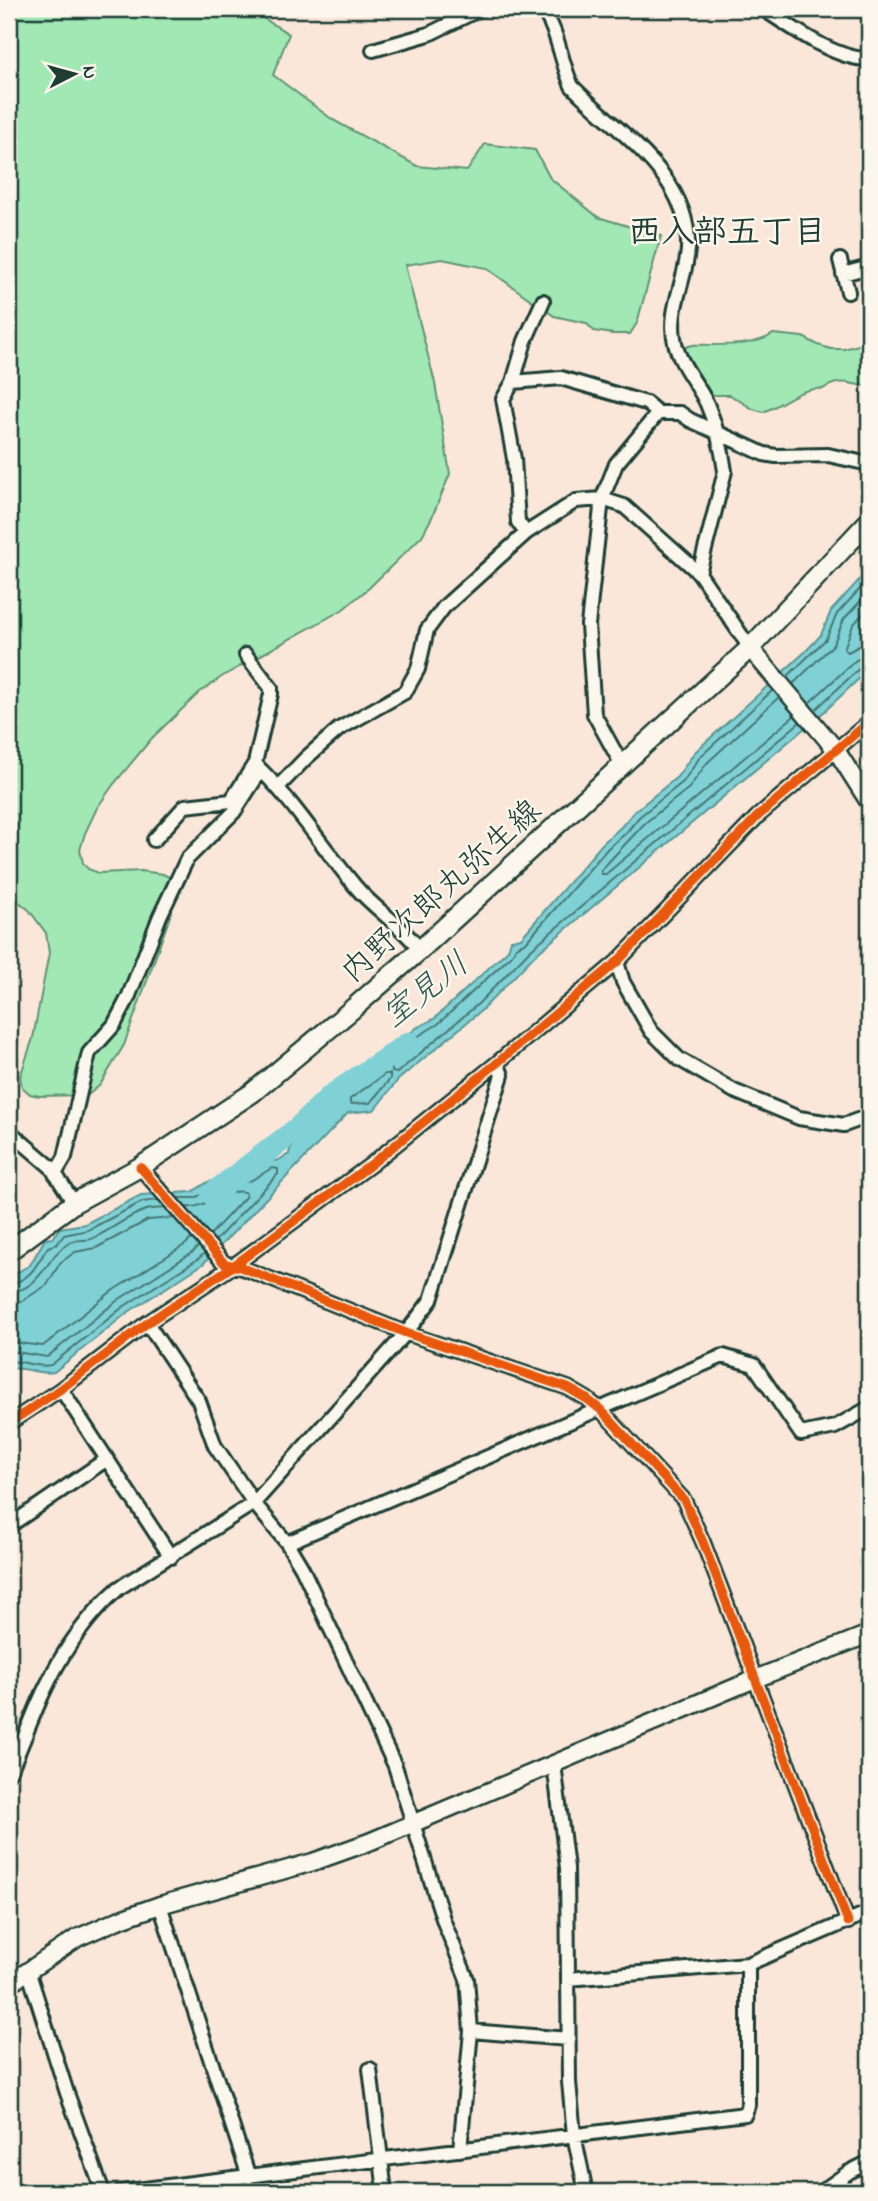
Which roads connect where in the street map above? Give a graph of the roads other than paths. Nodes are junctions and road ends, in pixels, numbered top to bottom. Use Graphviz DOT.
graph roads {
  1 [pos="480,9"];
  2 [pos="542,9"];
  3 [pos="763,9"];
  4 [pos="373,50"];
  5 [pos="869,59"];
  6 [pos="840,260"];
  7 [pos="869,267"];
  8 [pos="843,274"];
  9 [pos="848,292"];
  10 [pos="543,301"];
  11 [pos="513,382"];
  12 [pos="658,413"];
  13 [pos="716,430"];
  14 [pos="869,464"];
  15 [pos="602,499"];
  16 [pos="869,521"];
  17 [pos="526,533"];
  18 [pos="699,573"];
  19 [pos="756,654"];
  20 [pos="246,655"];
  21 [pos="869,722"];
  22 [pos="832,745"];
  23 [pos="622,765"];
  24 [pos="258,766"];
  25 [pos="278,787"];
  26 [pos="869,802"];
  27 [pos="154,839"];
  28 [pos="420,950"];
  29 [pos="617,962"];
  30 [pos="497,1063"];
  31 [pos="869,1116"];
  32 [pos="9,1131"];
  33 [pos="143,1170"];
  34 [pos="55,1174"];
  35 [pos="74,1203"];
  36 [pos="9,1251"];
  37 [pos="228,1264"];
  38 [pos="147,1323"];
  39 [pos="406,1334"];
  40 [pos="61,1389"];
  41 [pos="869,1408"];
  42 [pos="601,1410"];
  43 [pos="9,1423"];
  44 [pos="107,1460"];
  45 [pos="254,1503"];
  46 [pos="9,1526"];
  47 [pos="287,1543"];
  48 [pos="171,1557"];
  49 [pos="869,1634"];
  50 [pos="755,1679"];
  51 [pos="554,1764"];
  52 [pos="9,1773"];
  53 [pos="414,1824"];
  54 [pos="160,1905"];
  55 [pos="869,1912"];
  56 [pos="848,1922"];
  57 [pos="748,1964"];
  58 [pos="28,1970"];
  59 [pos="568,1979"];
  60 [pos="9,1984"];
  61 [pos="471,2031"];
  62 [pos="568,2039"];
  63 [pos="370,2069"];
  64 [pos="574,2135"];
  65 [pos="460,2150"];
  66 [pos="380,2160"];
  67 [pos="869,2162"];
  68 [pos="249,2177"];
  69 [pos="103,2192"];
  70 [pos="120,2192"];
  71 [pos="385,2192"];
  72 [pos="586,2192"];
  73 [pos="821,2192"];
  1 -- 4 [label="street"];
  2 -- 13 [label="street"];
  3 -- 5 [label="street"];
  6 -- 8 [label="street"];
  7 -- 8 [label="street"];
  8 -- 9 [label="street"];
  10 -- 11 [label="street"];
  11 -- 12 [label="street"];
  11 -- 17 [label="street"];
  12 -- 13 [label="street"];
  12 -- 15 [label="street"];
  13 -- 14 [label="street"];
  13 -- 18 [label="street"];
  15 -- 17 [label="street"];
  15 -- 18 [label="street"];
  15 -- 23 [label="street"];
  16 -- 19 [label="main road, 内野次郎丸弥生線"];
  17 -- 25 [label="street"];
  18 -- 19 [label="street"];
  19 -- 22 [label="street"];
  19 -- 23 [label="main road, 内野次郎丸弥生線"];
  20 -- 24 [label="street"];
  21 -- 22 [label="street"];
  22 -- 26 [label="street"];
  22 -- 29 [label="street"];
  23 -- 28 [label="main road, 内野次郎丸弥生線"];
  24 -- 25 [label="street"];
  24 -- 27 [label="street"];
  24 -- 34 [label="street"];
  25 -- 28 [label="street"];
  28 -- 33 [label="main road, 内野次郎丸弥生線"];
  29 -- 30 [label="street"];
  29 -- 31 [label="street"];
  30 -- 37 [label="street"];
  30 -- 39 [label="street"];
  32 -- 34 [label="street"];
  33 -- 35 [label="main road, 内野次郎丸弥生線"];
  33 -- 37 [label="street"];
  34 -- 35 [label="street"];
  35 -- 36 [label="main road, 内野次郎丸弥生線"];
  37 -- 38 [label="street"];
  37 -- 39 [label="street"];
  38 -- 40 [label="street"];
  38 -- 45 [label="street"];
  39 -- 42 [label="street"];
  39 -- 45 [label="street"];
  40 -- 43 [label="street"];
  40 -- 44 [label="street"];
  41 -- 42 [label="street"];
  42 -- 47 [label="street"];
  42 -- 50 [label="street"];
  44 -- 46 [label="street"];
  44 -- 48 [label="street"];
  45 -- 47 [label="street"];
  45 -- 48 [label="street"];
  47 -- 53 [label="street"];
  48 -- 52 [label="street"];
  49 -- 50 [label="street"];
  50 -- 51 [label="street"];
  50 -- 56 [label="street"];
  51 -- 53 [label="street"];
  51 -- 59 [label="street"];
  53 -- 54 [label="street"];
  53 -- 61 [label="street"];
  54 -- 58 [label="street"];
  54 -- 68 [label="street"];
  55 -- 56 [label="street"];
  56 -- 57 [label="street"];
  57 -- 59 [label="street"];
  57 -- 64 [label="street"];
  58 -- 60 [label="street"];
  58 -- 69 [label="street"];
  59 -- 62 [label="street"];
  61 -- 62 [label="street"];
  61 -- 65 [label="street"];
  62 -- 64 [label="street"];
  63 -- 66 [label="street"];
  64 -- 65 [label="street"];
  64 -- 72 [label="street"];
  65 -- 66 [label="street"];
  66 -- 68 [label="street"];
  66 -- 71 [label="street"];
  67 -- 73 [label="street"];
  68 -- 70 [label="street"];
}
